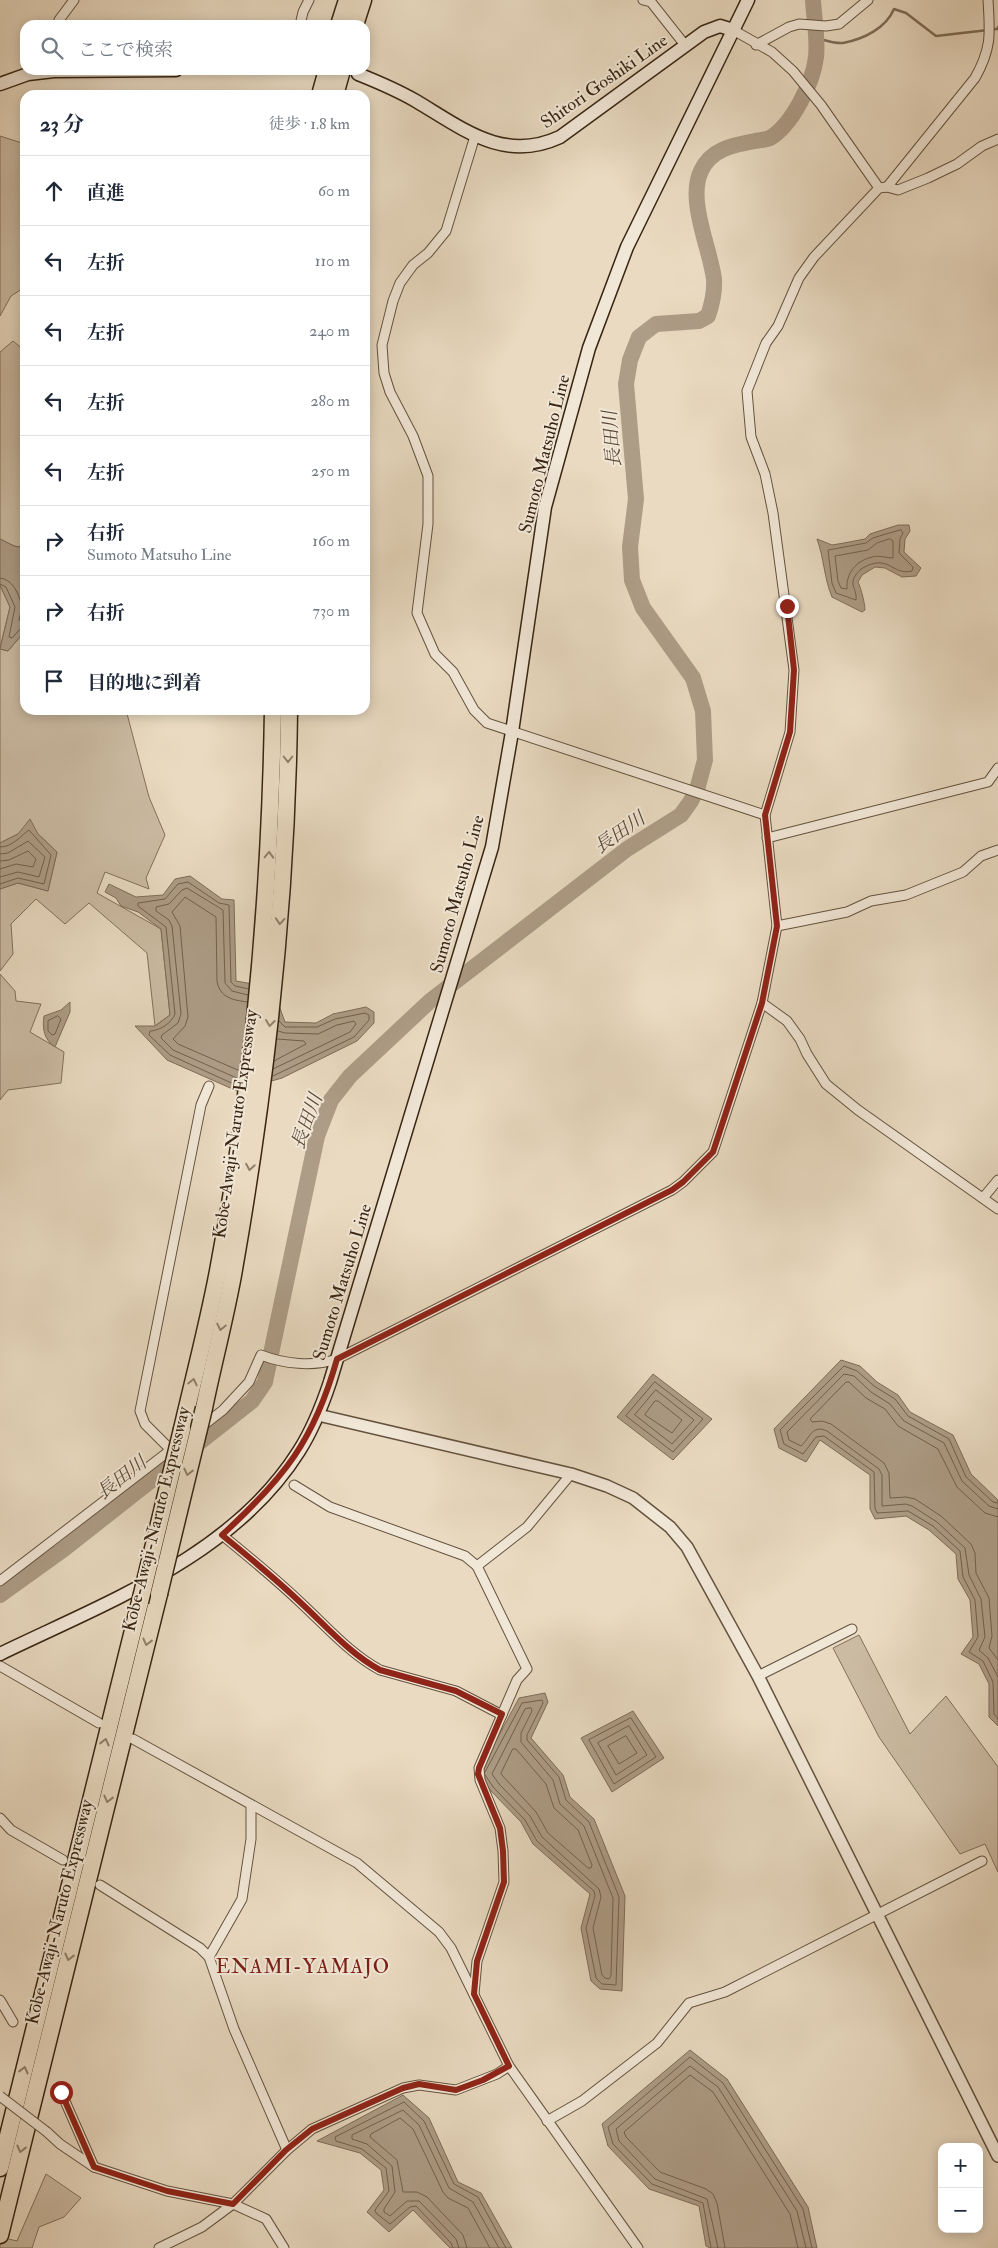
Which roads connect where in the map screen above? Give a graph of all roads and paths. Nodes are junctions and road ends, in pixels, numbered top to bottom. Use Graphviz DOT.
graph roads {
  1 [pos="74,0"];
  2 [pos="309,0"];
  3 [pos="347,0"];
  4 [pos="363,0"];
  5 [pos="643,0"];
  6 [pos="748,0"];
  7 [pos="868,0"];
  8 [pos="988,0"];
  9 [pos="60,20"];
  10 [pos="301,20"];
  11 [pos="341,20"];
  12 [pos="357,20"];
  13 [pos="733,30"];
  14 [pos="685,45"];
  15 [pos="756,45"];
  16 [pos="25,75"];
  17 [pos="326,75"];
  18 [pos="348,75"];
  19 [pos="358,75"];
  20 [pos="0,84"];
  21 [pos="321,90"];
  22 [pos="338,90"];
  23 [pos="475,136"];
  24 [pos="998,139"];
  25 [pos="883,188"];
  26 [pos="273,715"];
  27 [pos="288,715"];
  28 [pos="512,732"];
  29 [pos="998,768"];
  30 [pos="765,815"];
  31 [pos="767,838"];
  32 [pos="998,850"];
  33 [pos="777,926"];
  34 [pos="268,974"];
  35 [pos="762,1003"];
  36 [pos="209,1086"];
  37 [pos="251,1117"];
  38 [pos="998,1180"];
  39 [pos="983,1198"];
  40 [pos="998,1208"];
  41 [pos="337,1359"];
  42 [pos="318,1415"];
  43 [pos="171,1450"];
  44 [pos="571,1474"];
  45 [pos="294,1485"];
  46 [pos="222,1535"];
  47 [pos="477,1566"];
  48 [pos="0,1581"];
  49 [pos="852,1629"];
  50 [pos="0,1654"];
  51 [pos="0,1666"];
  52 [pos="758,1676"];
  53 [pos="502,1714"];
  54 [pos="99,1723"];
  55 [pos="133,1739"];
  56 [pos="251,1805"];
  57 [pos="0,1818"];
  58 [pos="63,1860"];
  59 [pos="982,1861"];
  60 [pos="100,1885"];
  61 [pos="877,1913"];
  62 [pos="209,1956"];
  63 [pos="474,1994"];
  64 [pos="0,2000"];
  65 [pos="13,2022"];
  66 [pos="509,2066"];
  67 [pos="61,2092"];
  68 [pos="0,2096"];
  69 [pos="547,2121"];
  70 [pos="286,2150"];
  71 [pos="997,2152"];
  72 [pos="94,2167"];
  73 [pos="0,2168"];
  74 [pos="233,2204"];
  75 [pos="0,2235"];
  76 [pos="159,2248"];
  77 [pos="284,2248"];
  78 [pos="638,2248"];
  1 -- 9 [label="street"];
  2 -- 10 [label="street"];
  3 -- 11 [label="highway"];
  4 -- 12 [label="highway"];
  5 -- 14 [label="street"];
  6 -- 13 [label="main road, Sumoto Matsuho Line"];
  7 -- 15 [label="street"];
  8 -- 25 [label="street"];
  13 -- 14 [label="main road, Shitori Goshiki Line"];
  13 -- 15 [label="street"];
  13 -- 28 [label="main road, Sumoto Matsuho Line"];
  14 -- 23 [label="main road, Shitori Goshiki Line"];
  15 -- 25 [label="street"];
  16 -- 20 [label="main road"];
  17 -- 21 [label="highway"];
  18 -- 22 [label="highway"];
  19 -- 23 [label="main road, Shitori Goshiki Line"];
  23 -- 28 [label="street"];
  24 -- 25 [label="street"];
  25 -- 30 [label="street"];
  34 -- 26 [label="highway, Kobe-Awaji-Naruto Expressway, one-way"];
  27 -- 34 [label="highway, Kobe-Awaji-Naruto Expressway, one-way"];
  28 -- 30 [label="street"];
  28 -- 41 [label="main road, Sumoto Matsuho Line"];
  29 -- 31 [label="street"];
  30 -- 31 [label="street"];
  31 -- 33 [label="street"];
  32 -- 33 [label="street"];
  33 -- 35 [label="street"];
  34 -- 37 [label="highway, Kobe-Awaji-Naruto Expressway"];
  35 -- 39 [label="street"];
  35 -- 41 [label="street"];
  36 -- 43 [label="street"];
  73 -- 37 [label="highway, Kobe-Awaji-Naruto Expressway, one-way, bridge"];
  37 -- 75 [label="highway, Kobe-Awaji-Naruto Expressway, one-way, bridge"];
  38 -- 39 [label="street"];
  39 -- 40 [label="street"];
  41 -- 42 [label="main road, Sumoto Matsuho Line"];
  41 -- 43 [label="street"];
  42 -- 44 [label="street"];
  42 -- 46 [label="main road, Sumoto Matsuho Line"];
  43 -- 48 [label="street"];
  44 -- 47 [label="street"];
  44 -- 52 [label="street"];
  45 -- 47 [label="street"];
  46 -- 50 [label="main road, Sumoto Matsuho Line"];
  46 -- 53 [label="street"];
  47 -- 53 [label="street"];
  49 -- 52 [label="street"];
  51 -- 54 [label="street"];
  52 -- 61 [label="street"];
  53 -- 63 [label="street"];
  55 -- 56 [label="street"];
  56 -- 62 [label="street"];
  56 -- 63 [label="street"];
  57 -- 58 [label="street"];
  59 -- 61 [label="street"];
  60 -- 62 [label="street"];
  61 -- 69 [label="street"];
  61 -- 71 [label="street"];
  62 -- 70 [label="street"];
  63 -- 66 [label="street"];
  64 -- 65 [label="street"];
  66 -- 69 [label="street"];
  66 -- 70 [label="street"];
  67 -- 72 [label="street"];
  68 -- 72 [label="street, bridge"];
  69 -- 78 [label="street"];
  70 -- 74 [label="street"];
  72 -- 74 [label="street"];
  74 -- 76 [label="street"];
  74 -- 77 [label="street"];
}
